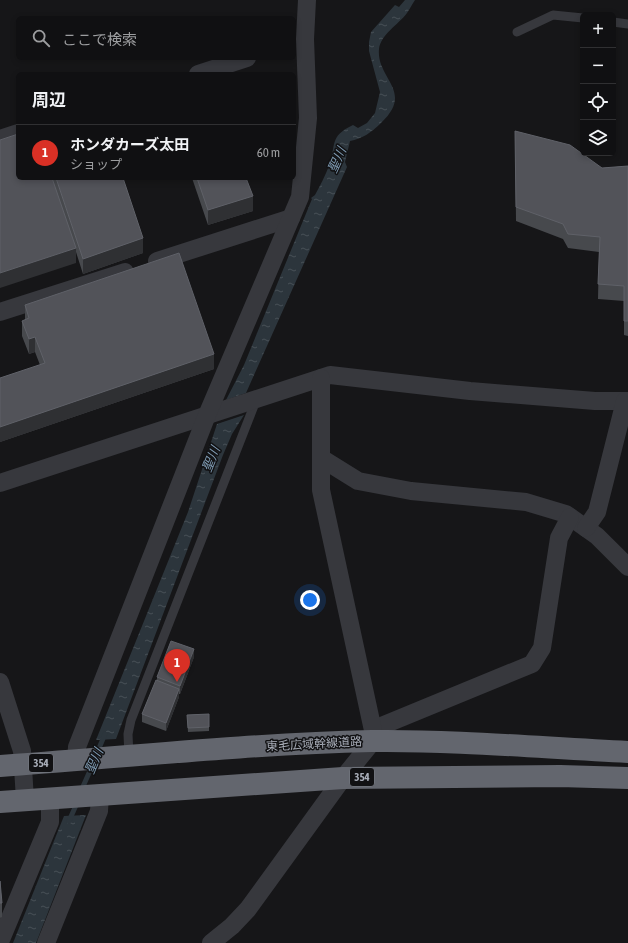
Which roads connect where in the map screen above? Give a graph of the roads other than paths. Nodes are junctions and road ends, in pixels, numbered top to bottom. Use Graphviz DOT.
graph roads {
  1 [pos="307,0"];
  2 [pos="580,18"];
  3 [pos="616,22"];
  4 [pos="628,24"];
  5 [pos="517,32"];
  6 [pos="300,41"];
  7 [pos="241,60"];
  8 [pos="204,72"];
  9 [pos="16,134"];
  10 [pos="0,139"];
  11 [pos="291,218"];
  12 [pos="0,312"];
  13 [pos="321,378"];
  14 [pos="252,399"];
  15 [pos="626,401"];
  16 [pos="214,413"];
  17 [pos="321,458"];
  18 [pos="0,482"];
  19 [pos="570,517"];
  20 [pos="586,528"];
  21 [pos="628,567"];
  22 [pos="0,682"];
  23 [pos="374,735"];
  24 [pos="628,752"];
  25 [pos="120,757"];
  26 [pos="79,761"];
  27 [pos="23,764"];
  28 [pos="0,766"];
  29 [pos="343,778"];
  30 [pos="628,778"];
  31 [pos="98,795"];
  32 [pos="59,798"];
  33 [pos="25,800"];
  34 [pos="0,802"];
  35 [pos="0,942"];
  36 [pos="46,943"];
  37 [pos="211,943"];
  1 -- 6 [label="street"];
  2 -- 5 [label="lane"];
  3 -- 4 [label="lane"];
  6 -- 11 [label="street"];
  7 -- 8 [label="street"];
  9 -- 10 [label="street"];
  11 -- 12 [label="street"];
  11 -- 16 [label="street"];
  13 -- 14 [label="street"];
  13 -- 15 [label="street"];
  13 -- 17 [label="street"];
  14 -- 16 [label="street"];
  14 -- 25 [label="lane"];
  15 -- 20 [label="street"];
  16 -- 18 [label="street"];
  16 -- 26 [label="street"];
  17 -- 19 [label="street"];
  17 -- 23 [label="street"];
  19 -- 20 [label="street"];
  19 -- 23 [label="street"];
  20 -- 21 [label="street"];
  22 -- 27 [label="street"];
  23 -- 24 [label="highway, 東毛広域幹線道路 / 354"];
  23 -- 25 [label="highway, 東毛広域幹線道路 / 354"];
  23 -- 29 [label="street"];
  25 -- 26 [label="highway, 東毛広域幹線道路 / 354"];
  26 -- 27 [label="highway, 東毛広域幹線道路 / 354"];
  27 -- 28 [label="highway, 東毛広域幹線道路 / 354"];
  27 -- 33 [label="street"];
  29 -- 30 [label="highway, 354"];
  29 -- 31 [label="highway, 354"];
  29 -- 37 [label="street"];
  31 -- 32 [label="highway, 354"];
  31 -- 36 [label="street"];
  32 -- 33 [label="highway, 354"];
  32 -- 35 [label="street"];
  33 -- 34 [label="highway, 354"];
}
